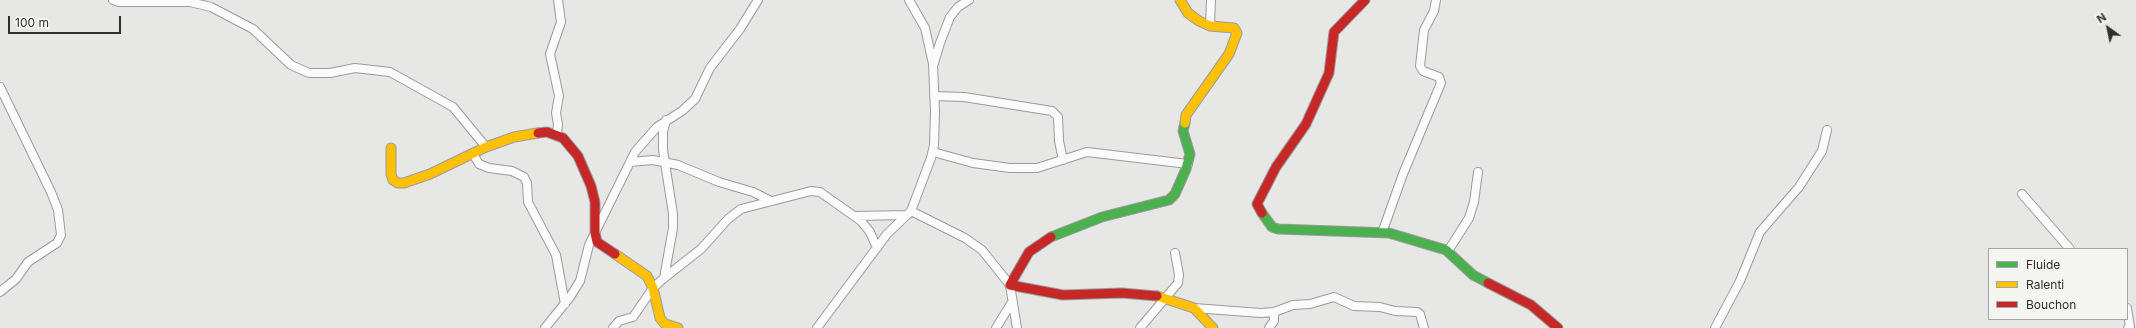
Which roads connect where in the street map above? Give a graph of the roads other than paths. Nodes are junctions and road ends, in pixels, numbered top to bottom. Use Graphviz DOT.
graph roads {
  1 [pos="113,0"];
  2 [pos="558,0"];
  3 [pos="758,0"];
  4 [pos="909,0"];
  5 [pos="969,0"];
  6 [pos="1180,0"];
  7 [pos="1211,0"];
  8 [pos="1365,0"];
  9 [pos="1436,0"];
  10 [pos="1210,26"];
  11 [pos="933,68"];
  12 [pos="0,87"];
  13 [pos="934,96"];
  14 [pos="666,120"];
  15 [pos="1827,130"];
  16 [pos="557,134"];
  17 [pos="486,147"];
  18 [pos="391,148"];
  19 [pos="933,152"];
  20 [pos="472,154"];
  21 [pos="1063,160"];
  22 [pos="630,162"];
  23 [pos="665,162"];
  24 [pos="1188,164"];
  25 [pos="1478,172"];
  26 [pos="2022,194"];
  27 [pos="771,201"];
  28 [pos="909,213"];
  29 [pos="854,216"];
  30 [pos="1382,233"];
  31 [pos="595,234"];
  32 [pos="877,248"];
  33 [pos="2069,248"];
  34 [pos="1448,251"];
  35 [pos="1176,253"];
  36 [pos="664,278"];
  37 [pos="1010,285"];
  38 [pos="653,288"];
  39 [pos="0,292"];
  40 [pos="1165,298"];
  41 [pos="1012,302"];
  42 [pos="564,304"];
  43 [pos="1194,308"];
  44 [pos="1274,312"];
  45 [pos="2128,314"];
  46 [pos="1716,327"];
  47 [pos="546,328"];
  48 [pos="613,328"];
  49 [pos="678,328"];
  50 [pos="817,328"];
  51 [pos="996,328"];
  52 [pos="1018,328"];
  53 [pos="1140,328"];
  54 [pos="1212,328"];
  55 [pos="1269,328"];
  56 [pos="1424,328"];
  57 [pos="1558,328"];
  58 [pos="2128,328"];
  1 -- 17 [label="street"];
  2 -- 16 [label="street"];
  3 -- 14 [label="street"];
  4 -- 11 [label="street"];
  5 -- 11 [label="street"];
  6 -- 10 [label="street"];
  7 -- 10 [label="street"];
  8 -- 30 [label="street"];
  9 -- 30 [label="street"];
  10 -- 24 [label="street"];
  11 -- 13 [label="street"];
  12 -- 39 [label="street"];
  13 -- 19 [label="street"];
  13 -- 21 [label="street"];
  14 -- 22 [label="street"];
  14 -- 23 [label="street"];
  15 -- 46 [label="street"];
  16 -- 17 [label="street"];
  16 -- 31 [label="street"];
  17 -- 20 [label="street"];
  18 -- 20 [label="street"];
  19 -- 21 [label="street"];
  19 -- 28 [label="street"];
  20 -- 42 [label="street"];
  21 -- 24 [label="street"];
  22 -- 23 [label="street"];
  22 -- 31 [label="street"];
  23 -- 27 [label="street"];
  23 -- 36 [label="street"];
  24 -- 37 [label="street"];
  25 -- 34 [label="street"];
  26 -- 33 [label="street"];
  27 -- 29 [label="street"];
  27 -- 36 [label="street"];
  28 -- 29 [label="street"];
  28 -- 32 [label="street"];
  28 -- 37 [label="street"];
  29 -- 32 [label="street"];
  30 -- 34 [label="street"];
  31 -- 38 [label="street"];
  31 -- 42 [label="street"];
  32 -- 50 [label="street"];
  34 -- 57 [label="street"];
  35 -- 40 [label="street"];
  36 -- 38 [label="street"];
  37 -- 40 [label="street"];
  37 -- 41 [label="street"];
  38 -- 48 [label="street"];
  38 -- 49 [label="street"];
  40 -- 43 [label="street"];
  40 -- 53 [label="street"];
  41 -- 51 [label="street"];
  41 -- 52 [label="street"];
  42 -- 47 [label="street"];
  43 -- 44 [label="street"];
  43 -- 54 [label="street"];
  44 -- 55 [label="street"];
  44 -- 56 [label="street"];
  45 -- 58 [label="street"];
}
